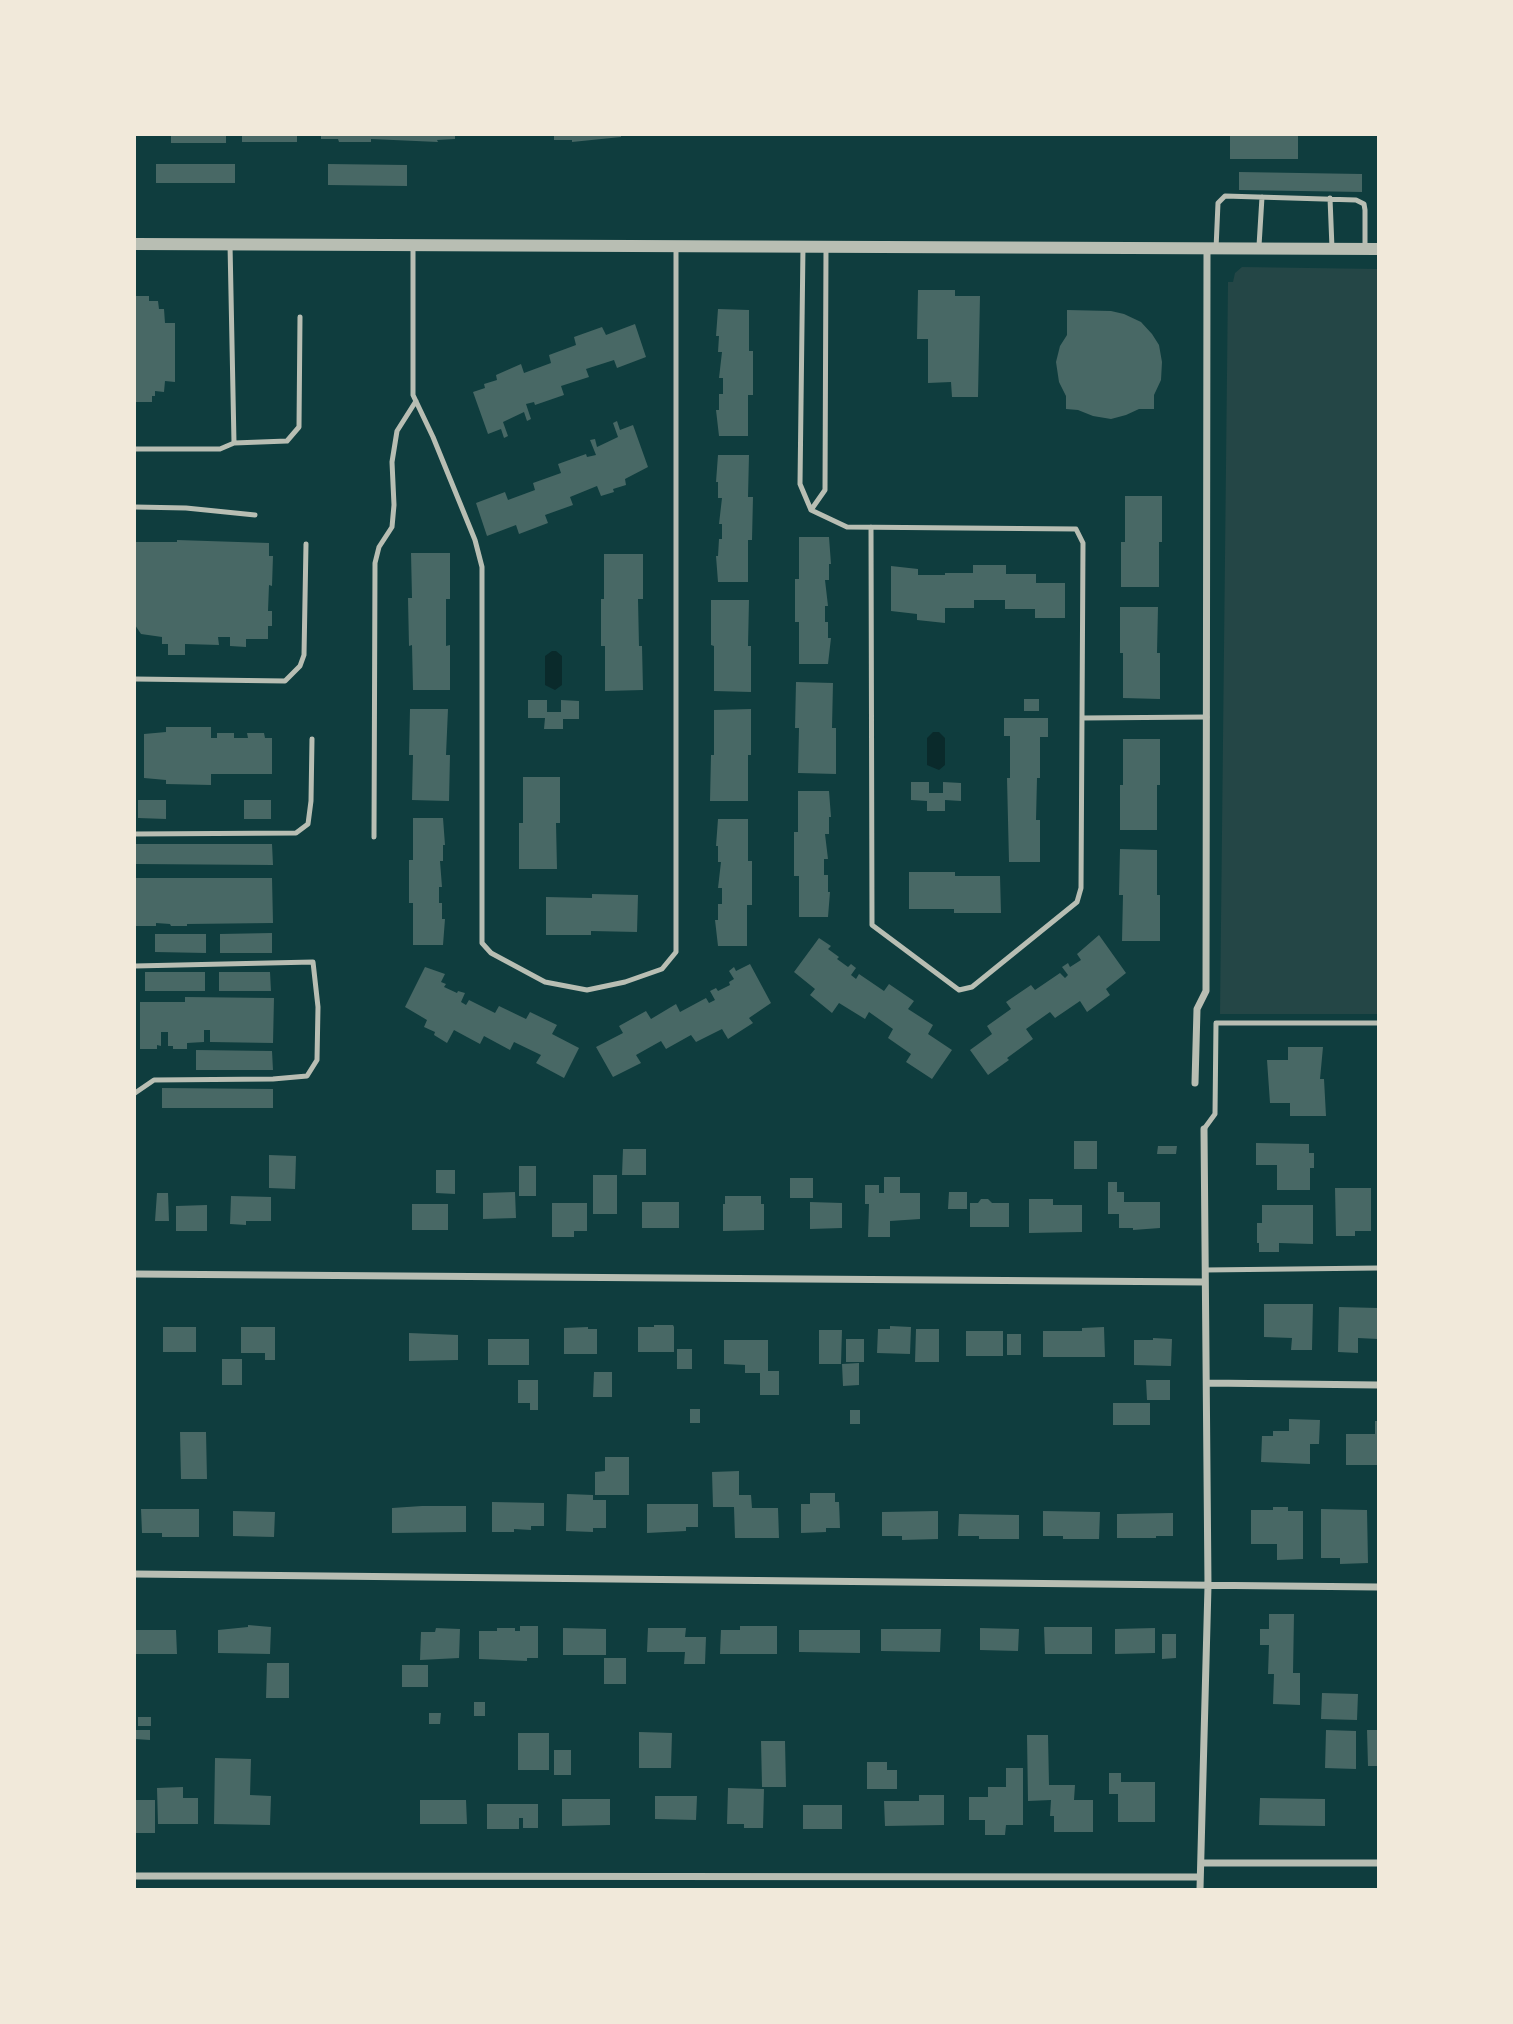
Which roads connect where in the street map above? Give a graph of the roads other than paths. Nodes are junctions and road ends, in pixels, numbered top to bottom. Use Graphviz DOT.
graph roads {
  1 [pos="1262,197"];
  2 [pos="1330,198"];
  3 [pos="135,244"];
  4 [pos="230,244"];
  5 [pos="413,245"];
  6 [pos="676,246"];
  7 [pos="803,246"];
  8 [pos="827,246"];
  9 [pos="1212,249"];
  10 [pos="1259,249"];
  11 [pos="1332,249"];
  12 [pos="1372,249"];
  13 [pos="300,317"];
  14 [pos="416,401"];
  15 [pos="234,443"];
  16 [pos="135,449"];
  17 [pos="135,507"];
  18 [pos="811,510"];
  19 [pos="255,515"];
  20 [pos="871,527"];
  21 [pos="306,544"];
  22 [pos="135,678"];
  23 [pos="1207,717"];
  24 [pos="1082,718"];
  25 [pos="312,739"];
  26 [pos="135,834"];
  27 [pos="374,837"];
  28 [pos="135,966"];
  29 [pos="1378,1023"];
  30 [pos="1195,1083"];
  31 [pos="135,1093"];
  32 [pos="1204,1129"];
  33 [pos="1378,1268"];
  34 [pos="1205,1270"];
  35 [pos="135,1274"];
  36 [pos="1205,1282"];
  37 [pos="1207,1383"];
  38 [pos="1378,1385"];
  39 [pos="135,1574"];
  40 [pos="1208,1586"];
  41 [pos="1378,1587"];
  42 [pos="1201,1863"];
  43 [pos="1378,1863"];
  44 [pos="135,1876"];
  45 [pos="1200,1877"];
  46 [pos="1200,1889"];
  1 -- 2 [label="lane"];
  1 -- 9 [label="lane"];
  1 -- 10 [label="lane"];
  2 -- 11 [label="lane"];
  2 -- 12 [label="lane"];
  3 -- 4 [label="street"];
  4 -- 5 [label="street"];
  4 -- 15 [label="lane"];
  5 -- 6 [label="street"];
  5 -- 14 [label="lane"];
  6 -- 7 [label="street"];
  6 -- 14 [label="lane"];
  7 -- 8 [label="street"];
  7 -- 18 [label="lane"];
  8 -- 9 [label="street"];
  8 -- 18 [label="lane"];
  9 -- 10 [label="street"];
  9 -- 23 [label="street"];
  10 -- 11 [label="street"];
  11 -- 12 [label="street"];
  13 -- 15 [label="lane"];
  14 -- 27 [label="lane"];
  15 -- 16 [label="lane"];
  17 -- 19 [label="lane"];
  18 -- 20 [label="lane"];
  20 -- 24 [label="lane"];
  20 -- 24 [label="lane"];
  21 -- 22 [label="lane"];
  23 -- 24 [label="lane"];
  23 -- 30 [label="street"];
  25 -- 26 [label="lane"];
  28 -- 31 [label="lane"];
  29 -- 32 [label="lane"];
  32 -- 34 [label="street"];
  33 -- 34 [label="lane"];
  34 -- 36 [label="street"];
  35 -- 36 [label="street"];
  36 -- 37 [label="street"];
  37 -- 38 [label="street"];
  37 -- 40 [label="street"];
  39 -- 40 [label="street"];
  40 -- 41 [label="street"];
  40 -- 42 [label="street"];
  42 -- 43 [label="street"];
  42 -- 45 [label="street"];
  44 -- 45 [label="street"];
  45 -- 46 [label="street"];
}
